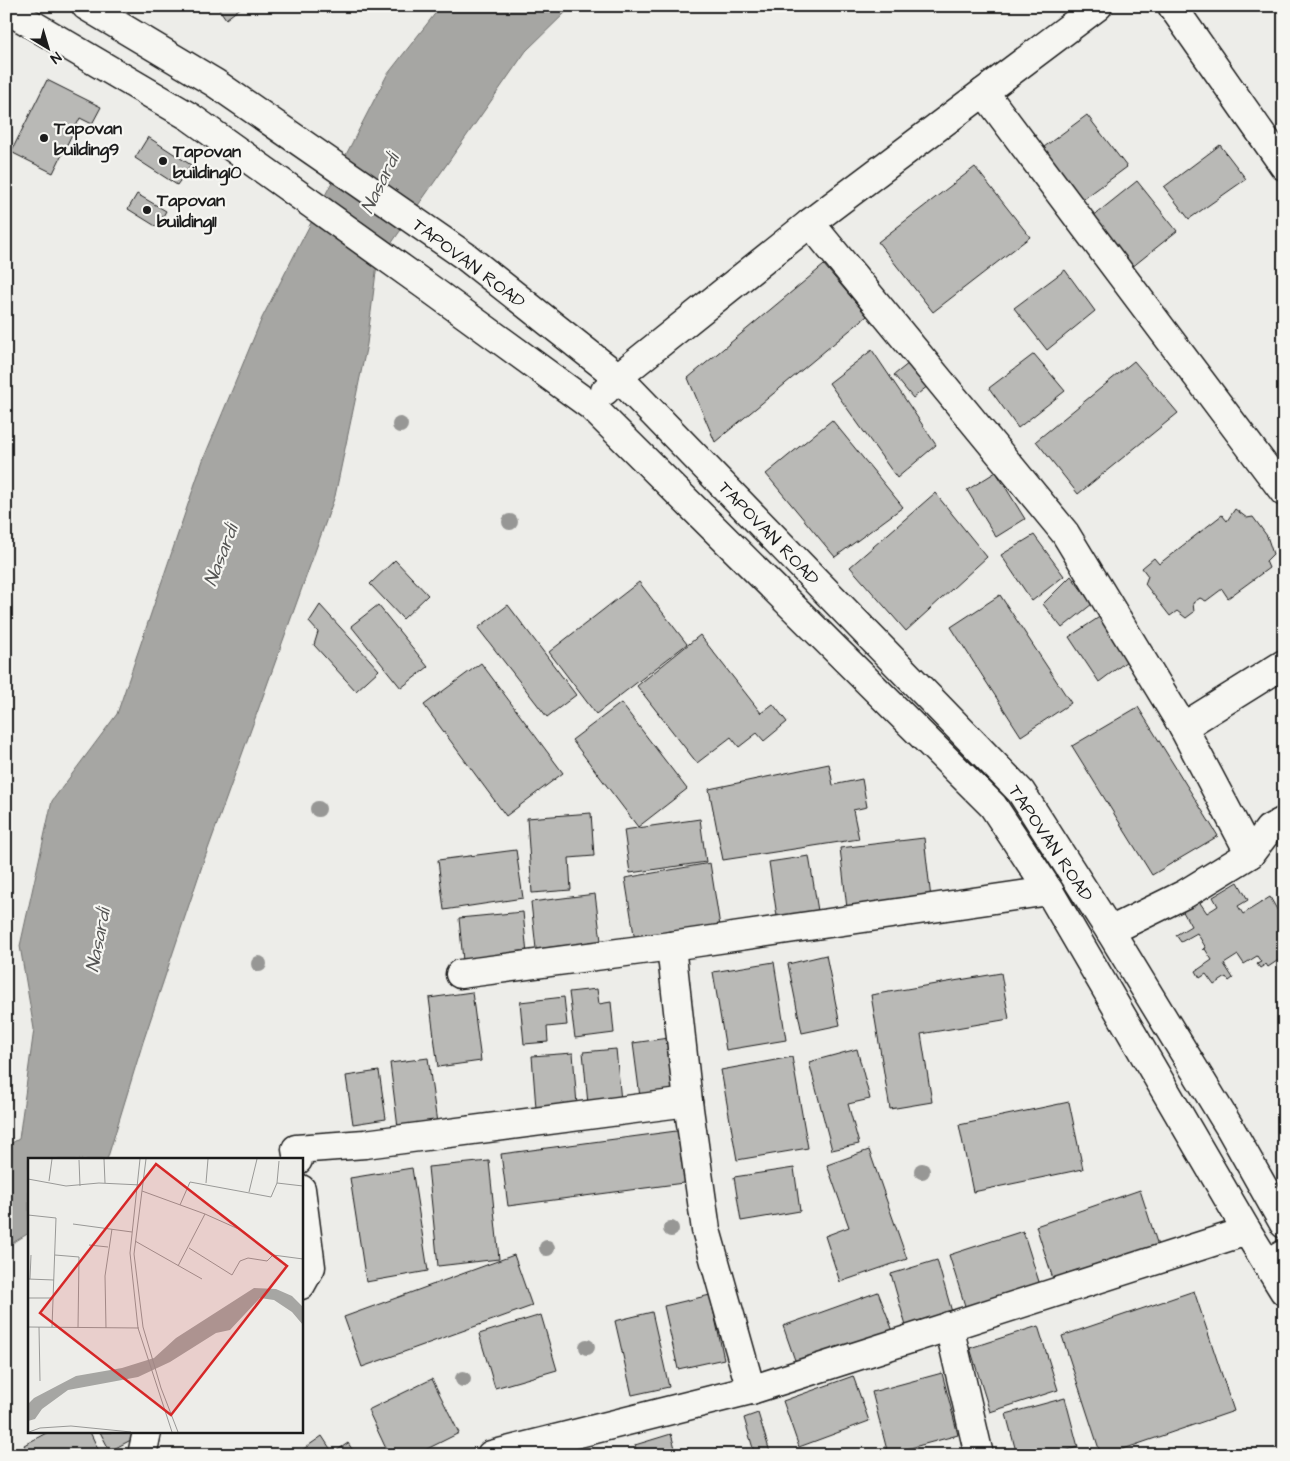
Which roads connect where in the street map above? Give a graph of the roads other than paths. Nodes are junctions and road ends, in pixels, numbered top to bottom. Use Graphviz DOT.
graph roads {
  1 [pos="86,6"];
  2 [pos="1098,6"];
  3 [pos="1172,6"];
  4 [pos="6,10"];
  5 [pos="984,92"];
  6 [pos="1281,156"];
  7 [pos="810,223"];
  8 [pos="618,377"];
  9 [pos="591,406"];
  10 [pos="1284,492"];
  11 [pos="1284,664"];
  12 [pos="1183,727"];
  13 [pos="1284,821"];
  14 [pos="1250,854"];
  15 [pos="1049,890"];
  16 [pos="1110,931"];
  17 [pos="671,946"];
  18 [pos="460,974"];
  19 [pos="688,1102"];
  20 [pos="298,1158"];
  21 [pos="302,1197"];
  22 [pos="1284,1224"];
  23 [pos="1247,1231"];
  24 [pos="1275,1259"];
  25 [pos="302,1283"];
  26 [pos="1284,1291"];
  27 [pos="949,1326"];
  28 [pos="751,1390"];
  29 [pos="147,1434"];
  30 [pos="142,1455"];
  31 [pos="491,1455"];
  32 [pos="979,1455"];
  1 -- 8 [label="street, TAPOVAN ROAD"];
  2 -- 5 [label="street"];
  3 -- 6 [label="street"];
  4 -- 9 [label="street"];
  5 -- 7 [label="street"];
  5 -- 10 [label="street"];
  7 -- 8 [label="street"];
  7 -- 12 [label="street"];
  8 -- 9 [label="street"];
  8 -- 16 [label="street, TAPOVAN ROAD"];
  9 -- 15 [label="street"];
  11 -- 12 [label="street"];
  12 -- 14 [label="street"];
  13 -- 14 [label="street"];
  14 -- 16 [label="street"];
  15 -- 17 [label="street"];
  15 -- 23 [label="street"];
  16 -- 22 [label="street, TAPOVAN ROAD"];
  17 -- 18 [label="street"];
  17 -- 19 [label="street"];
  19 -- 20 [label="street"];
  19 -- 28 [label="street"];
  21 -- 25 [label="street"];
  23 -- 24 [label="street"];
  23 -- 27 [label="street"];
  24 -- 26 [label="street"];
  27 -- 28 [label="street"];
  27 -- 32 [label="street"];
  28 -- 31 [label="street"];
  29 -- 30 [label="street"];
}
